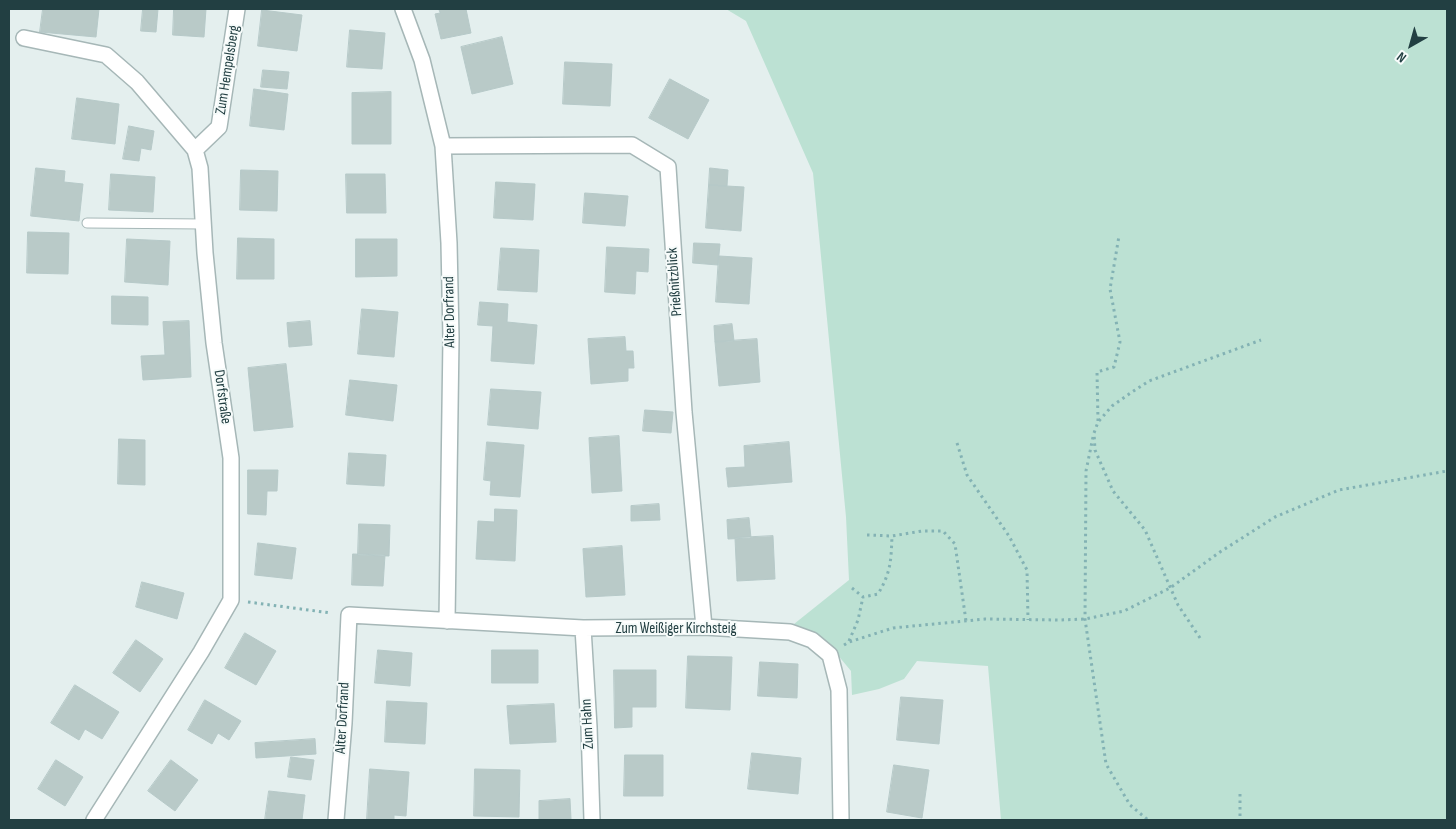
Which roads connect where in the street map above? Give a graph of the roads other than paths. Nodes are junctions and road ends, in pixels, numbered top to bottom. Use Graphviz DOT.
graph roads {
  1 [pos="237,9"];
  2 [pos="403,9"];
  3 [pos="24,38"];
  4 [pos="443,146"];
  5 [pos="195,150"];
  6 [pos="87,223"];
  7 [pos="204,224"];
  8 [pos="349,615"];
  9 [pos="447,621"];
  10 [pos="704,627"];
  11 [pos="583,628"];
  12 [pos="94,820"];
  13 [pos="336,820"];
  14 [pos="592,820"];
  15 [pos="841,820"];
  1 -- 5 [label="street, Zum Hempelsberg"];
  2 -- 4 [label="street, Alter Dorfrand"];
  3 -- 5 [label="street, Dorfstraße"];
  4 -- 9 [label="street, Alter Dorfrand"];
  4 -- 10 [label="street, Prießnitzblick"];
  5 -- 7 [label="street, Dorfstraße"];
  6 -- 7 [label="lane"];
  7 -- 12 [label="street, Dorfstraße"];
  8 -- 9 [label="street, Zum Weißiger Kirchsteig"];
  8 -- 13 [label="street, Alter Dorfrand"];
  9 -- 11 [label="street, Zum Weißiger Kirchsteig"];
  10 -- 11 [label="street, Zum Weißiger Kirchsteig"];
  10 -- 15 [label="street, Zum Weißiger Kirchsteig"];
  11 -- 14 [label="street, Zum Hahn"];
}
